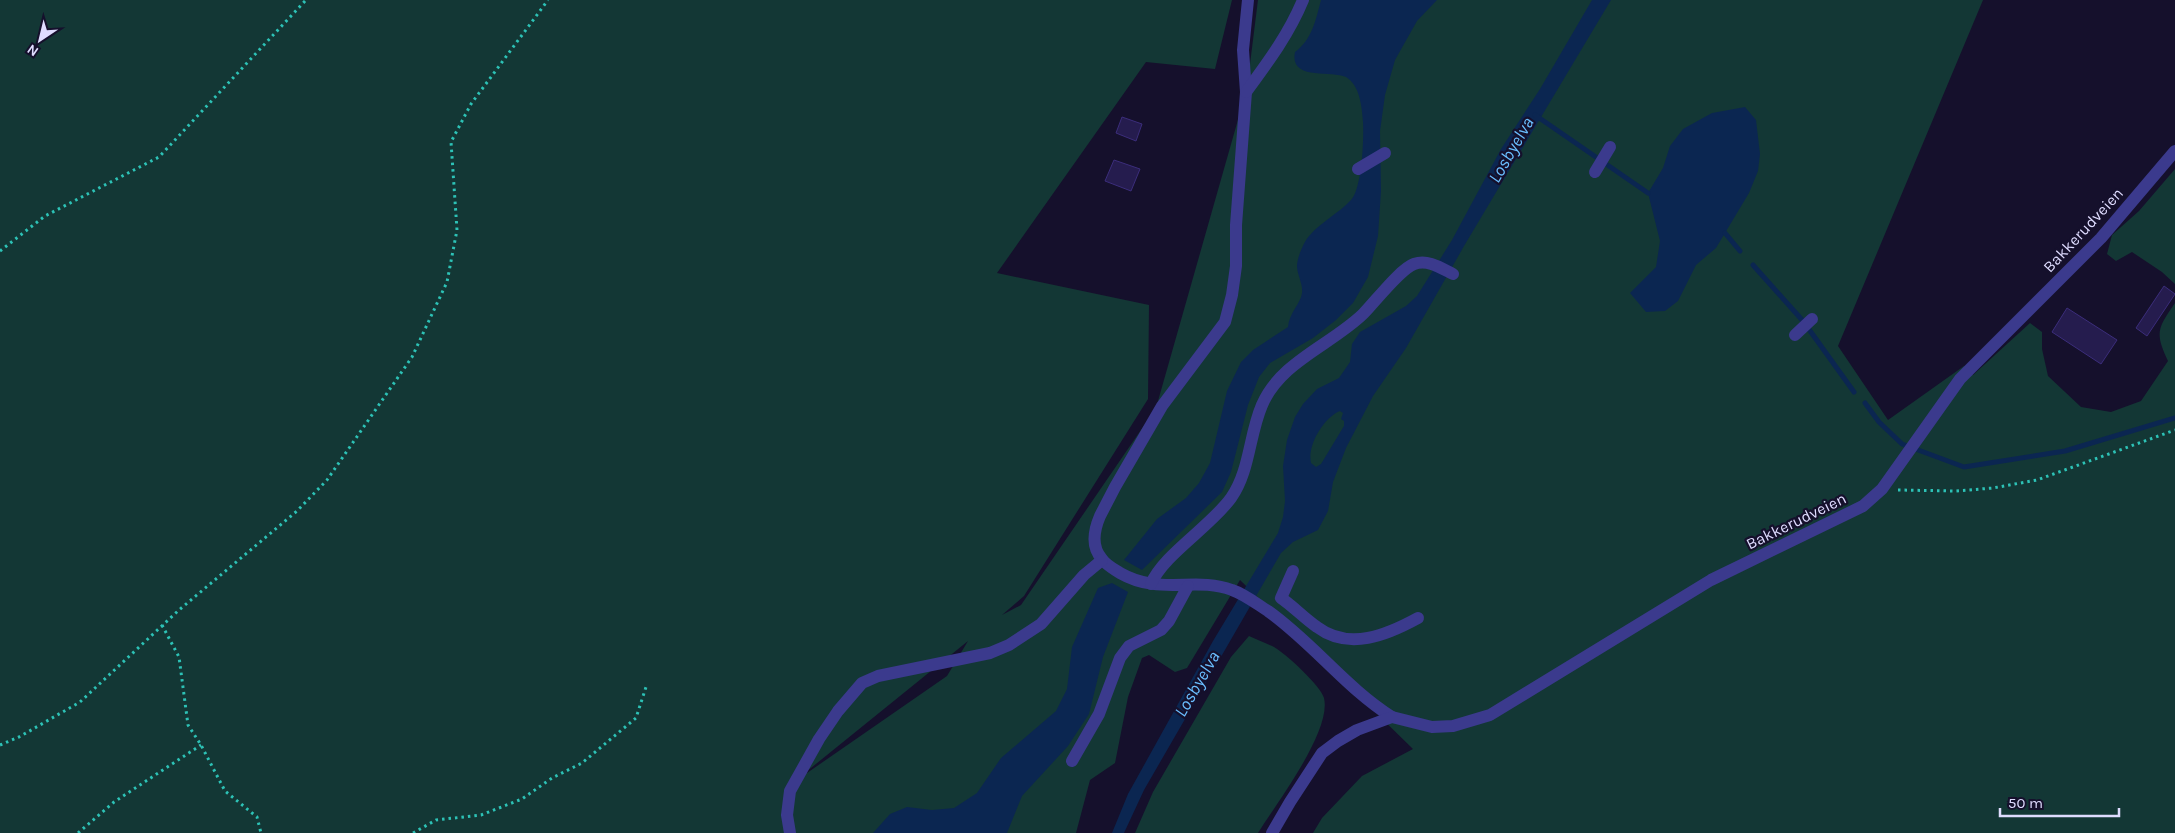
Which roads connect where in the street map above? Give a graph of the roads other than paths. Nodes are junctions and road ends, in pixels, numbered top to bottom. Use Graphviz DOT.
graph roads {
  1 [pos="1248,0"];
  2 [pos="1303,0"];
  3 [pos="1246,92"];
  4 [pos="1610,147"];
  5 [pos="2175,152"];
  6 [pos="1385,154"];
  7 [pos="1358,169"];
  8 [pos="1594,172"];
  9 [pos="1453,274"];
  10 [pos="1812,319"];
  11 [pos="1795,334"];
  12 [pos="1102,560"];
  13 [pos="1293,571"];
  14 [pos="1151,584"];
  15 [pos="1188,586"];
  16 [pos="1281,598"];
  17 [pos="1275,616"];
  18 [pos="1418,618"];
  19 [pos="1392,718"];
  20 [pos="1072,761"];
  21 [pos="790,833"];
  22 [pos="1272,833"];
  1 -- 3 [label="street"];
  2 -- 3 [label="street"];
  3 -- 12 [label="street"];
  4 -- 8 [label="street"];
  5 -- 19 [label="street, Bakkerudveien"];
  6 -- 7 [label="street"];
  9 -- 14 [label="street"];
  10 -- 11 [label="street"];
  12 -- 14 [label="street"];
  12 -- 21 [label="street"];
  13 -- 16 [label="street"];
  14 -- 15 [label="street"];
  15 -- 17 [label="street"];
  15 -- 20 [label="street"];
  16 -- 17 [label="street"];
  16 -- 18 [label="street"];
  17 -- 19 [label="street"];
  19 -- 22 [label="street"];
}
